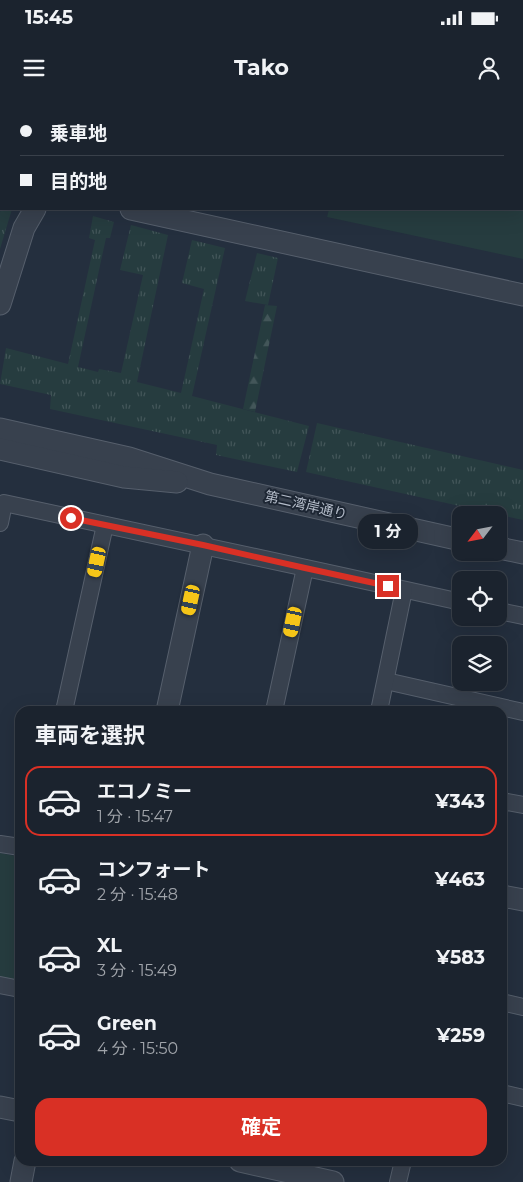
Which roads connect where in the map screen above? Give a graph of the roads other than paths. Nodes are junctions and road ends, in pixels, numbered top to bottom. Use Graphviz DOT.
graph roads {
  1 [pos="34,210"];
  2 [pos="136,210"];
  3 [pos="523,294"];
  4 [pos="0,304"];
  5 [pos="0,429"];
  6 [pos="0,449"];
  7 [pos="210,484"];
  8 [pos="0,523"];
  9 [pos="105,525"];
  10 [pos="452,538"];
  11 [pos="203,545"];
  12 [pos="508,550"];
  13 [pos="523,554"];
  14 [pos="305,568"];
  15 [pos="404,590"];
  16 [pos="452,600"];
  17 [pos="507,613"];
  18 [pos="523,616"];
  19 [pos="386,681"];
  20 [pos="65,706"];
  21 [pos="167,706"];
  22 [pos="275,706"];
  23 [pos="380,706"];
  24 [pos="496,706"];
  25 [pos="507,708"];
  26 [pos="523,712"];
  27 [pos="507,802"];
  28 [pos="523,805"];
  29 [pos="0,844"];
  30 [pos="15,847"];
  31 [pos="507,897"];
  32 [pos="523,900"];
  33 [pos="0,984"];
  34 [pos="15,988"];
  35 [pos="507,1003"];
  36 [pos="523,1007"];
  37 [pos="507,1094"];
  38 [pos="523,1098"];
  39 [pos="0,1107"];
  40 [pos="15,1111"];
  41 [pos="24,1166"];
  42 [pos="262,1166"];
  43 [pos="402,1166"];
  44 [pos="21,1182"];
  45 [pos="333,1182"];
  46 [pos="398,1182"];
  1 -- 4 [label="street"];
  2 -- 3 [label="street"];
  5 -- 7 [label="street, 第二湾岸通り"];
  6 -- 7 [label="street, 第二湾岸通り"];
  7 -- 10 [label="street, 第二湾岸通り"];
  8 -- 9 [label="street"];
  9 -- 11 [label="street"];
  9 -- 20 [label="street"];
  11 -- 14 [label="street"];
  11 -- 21 [label="street"];
  12 -- 13 [label="street"];
  14 -- 15 [label="street"];
  14 -- 22 [label="street"];
  15 -- 16 [label="street"];
  15 -- 19 [label="street"];
  17 -- 18 [label="street"];
  19 -- 23 [label="street"];
  19 -- 24 [label="street"];
  25 -- 26 [label="street"];
  27 -- 28 [label="street"];
  29 -- 30 [label="street"];
  31 -- 32 [label="street"];
  33 -- 34 [label="street"];
  35 -- 36 [label="street"];
  37 -- 38 [label="street"];
  39 -- 40 [label="street"];
  41 -- 44 [label="street"];
  42 -- 45 [label="street"];
  43 -- 46 [label="street"];
}
